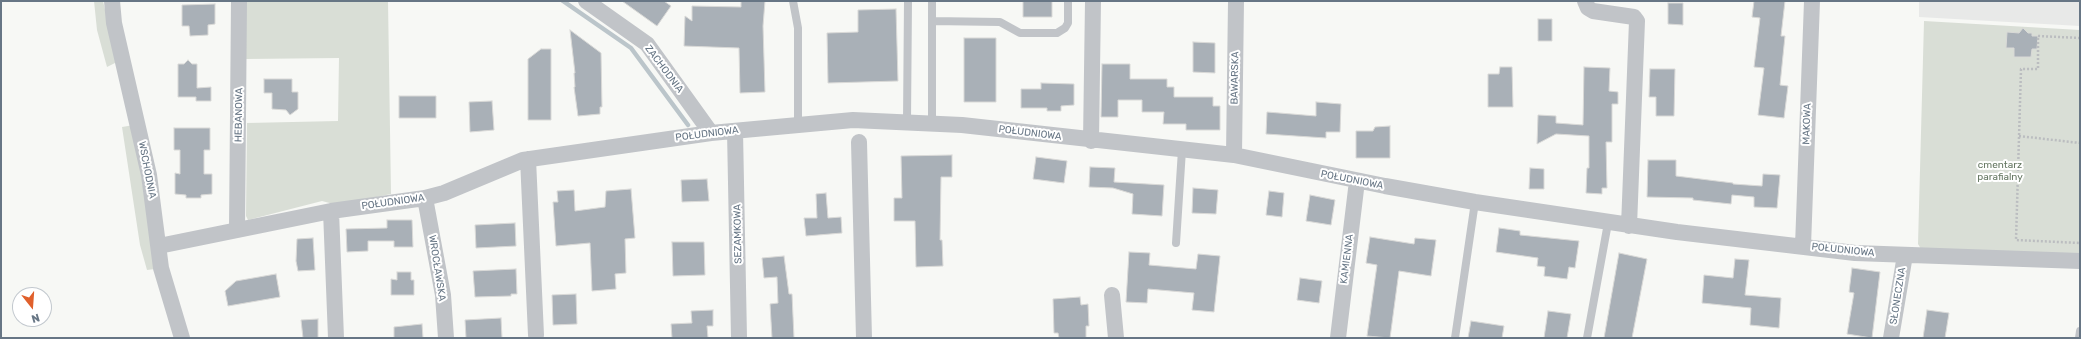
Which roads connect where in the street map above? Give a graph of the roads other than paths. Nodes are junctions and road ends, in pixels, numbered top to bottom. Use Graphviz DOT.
graph roads {
  1 [pos="112,1"];
  2 [pos="239,1"];
  3 [pos="586,1"];
  4 [pos="793,1"];
  5 [pos="908,1"];
  6 [pos="932,1"];
  7 [pos="1068,1"];
  8 [pos="1092,1"];
  9 [pos="1236,1"];
  10 [pos="1585,1"];
  11 [pos="1812,1"];
  12 [pos="932,21"];
  13 [pos="907,121"];
  14 [pos="932,122"];
  15 [pos="798,126"];
  16 [pos="735,131"];
  17 [pos="711,134"];
  18 [pos="1091,140"];
  19 [pos="859,142"];
  20 [pos="1182,150"];
  21 [pos="1234,155"];
  22 [pos="528,159"];
  23 [pos="1357,181"];
  24 [pos="426,198"];
  25 [pos="1475,202"];
  26 [pos="331,212"];
  27 [pos="1608,223"];
  28 [pos="1629,226"];
  29 [pos="238,229"];
  30 [pos="1176,243"];
  31 [pos="159,246"];
  32 [pos="1803,246"];
  33 [pos="1905,255"];
  34 [pos="2080,262"];
  35 [pos="1112,295"];
  36 [pos="2080,331"];
  37 [pos="536,335"];
  38 [pos="182,338"];
  39 [pos="336,338"];
  40 [pos="446,338"];
  41 [pos="739,338"];
  42 [pos="864,338"];
  43 [pos="1116,338"];
  44 [pos="1338,338"];
  45 [pos="1455,338"];
  46 [pos="1587,338"];
  47 [pos="1891,338"];
  48 [pos="2079,338"];
  1 -- 31 [label="street, WSCHODNIA"];
  2 -- 29 [label="street, HEBANOWA"];
  3 -- 17 [label="street, ZACHODNIA"];
  4 -- 15 [label="lane"];
  5 -- 13 [label="lane"];
  6 -- 12 [label="lane"];
  7 -- 12 [label="lane"];
  8 -- 18 [label="street"];
  9 -- 21 [label="street, BAWARSKA"];
  10 -- 28 [label="street"];
  11 -- 32 [label="street, MAKOWA"];
  12 -- 14 [label="lane"];
  13 -- 14 [label="street, POŁUDNIOWA"];
  13 -- 15 [label="street, POŁUDNIOWA"];
  14 -- 18 [label="street, POŁUDNIOWA"];
  15 -- 16 [label="street, POŁUDNIOWA"];
  16 -- 17 [label="street, POŁUDNIOWA"];
  16 -- 41 [label="street, SEZAMKOWA"];
  17 -- 22 [label="street, POŁUDNIOWA"];
  18 -- 20 [label="street, POŁUDNIOWA"];
  19 -- 42 [label="street"];
  20 -- 21 [label="street, POŁUDNIOWA"];
  20 -- 30 [label="lane"];
  21 -- 23 [label="street, POŁUDNIOWA"];
  22 -- 24 [label="street, POŁUDNIOWA"];
  22 -- 37 [label="street"];
  23 -- 25 [label="street, POŁUDNIOWA"];
  23 -- 44 [label="street, KAMIENNA"];
  24 -- 26 [label="street, POŁUDNIOWA"];
  24 -- 40 [label="street, WROCŁAWSKA"];
  25 -- 27 [label="street, POŁUDNIOWA"];
  25 -- 45 [label="lane"];
  26 -- 29 [label="street, POŁUDNIOWA"];
  26 -- 39 [label="street"];
  27 -- 28 [label="street, POŁUDNIOWA"];
  27 -- 46 [label="lane"];
  28 -- 32 [label="street, POŁUDNIOWA"];
  29 -- 31 [label="street, POŁUDNIOWA"];
  31 -- 38 [label="street, WSCHODNIA"];
  32 -- 33 [label="street, POŁUDNIOWA"];
  33 -- 34 [label="street, POŁUDNIOWA"];
  33 -- 47 [label="street, SŁONECZNA"];
  35 -- 43 [label="street"];
  36 -- 48 [label="lane"];
}
